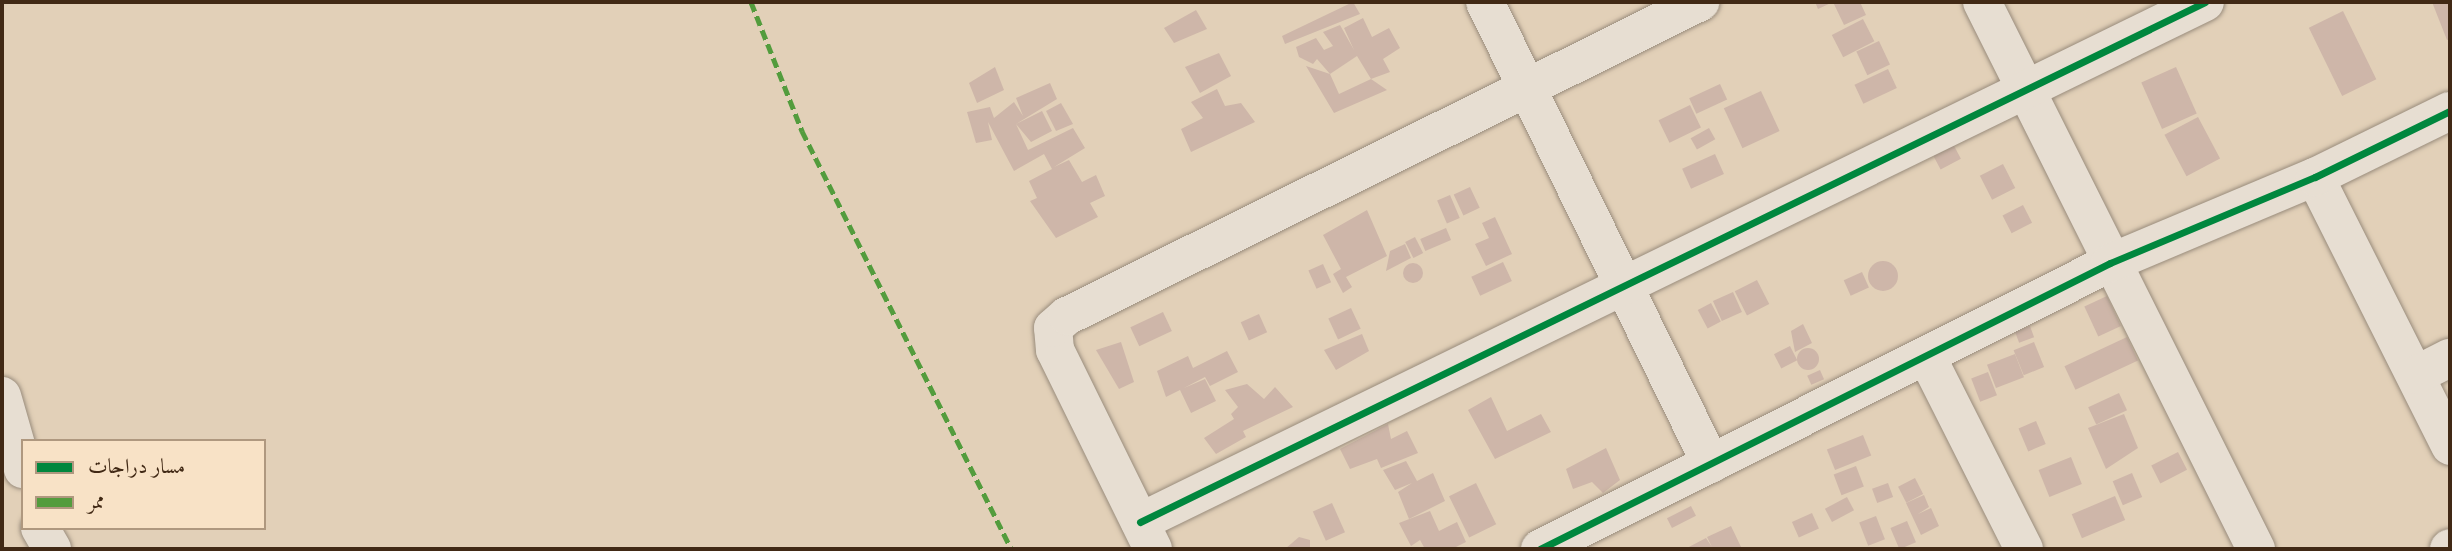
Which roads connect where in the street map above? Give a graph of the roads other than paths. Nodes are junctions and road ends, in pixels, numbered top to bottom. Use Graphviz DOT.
graph roads {
  1 [pos="1485,2"];
  2 [pos="1700,2"];
  3 [pos="1982,2"];
  4 [pos="2204,2"];
  5 [pos="1523,88"];
  6 [pos="2026,90"];
  7 [pos="2450,111"];
  8 [pos="2315,177"];
  9 [pos="2110,263"];
  10 [pos="1620,287"];
  11 [pos="2450,358"];
  12 [pos="1928,359"];
  13 [pos="2416,375"];
  14 [pos="2,396"];
  15 [pos="2450,446"];
  16 [pos="21,462"];
  17 [pos="1711,464"];
  18 [pos="41,530"];
  19 [pos="1147,536"];
  20 [pos="52,549"];
  21 [pos="1540,549"];
  22 [pos="2024,549"];
  23 [pos="2256,549"];
  1 -- 5 [label="street"];
  2 -- 5 [label="street"];
  3 -- 6 [label="street"];
  4 -- 6 [label="street"];
  5 -- 10 [label="street"];
  5 -- 19 [label="street"];
  6 -- 9 [label="street"];
  6 -- 10 [label="street"];
  7 -- 8 [label="street"];
  8 -- 9 [label="street"];
  8 -- 13 [label="street"];
  9 -- 12 [label="street"];
  9 -- 23 [label="street"];
  10 -- 17 [label="street"];
  10 -- 19 [label="street"];
  11 -- 13 [label="street"];
  12 -- 17 [label="street"];
  12 -- 22 [label="street"];
  13 -- 15 [label="street"];
  14 -- 16 [label="street"];
  17 -- 21 [label="street"];
  18 -- 20 [label="street"];
}
